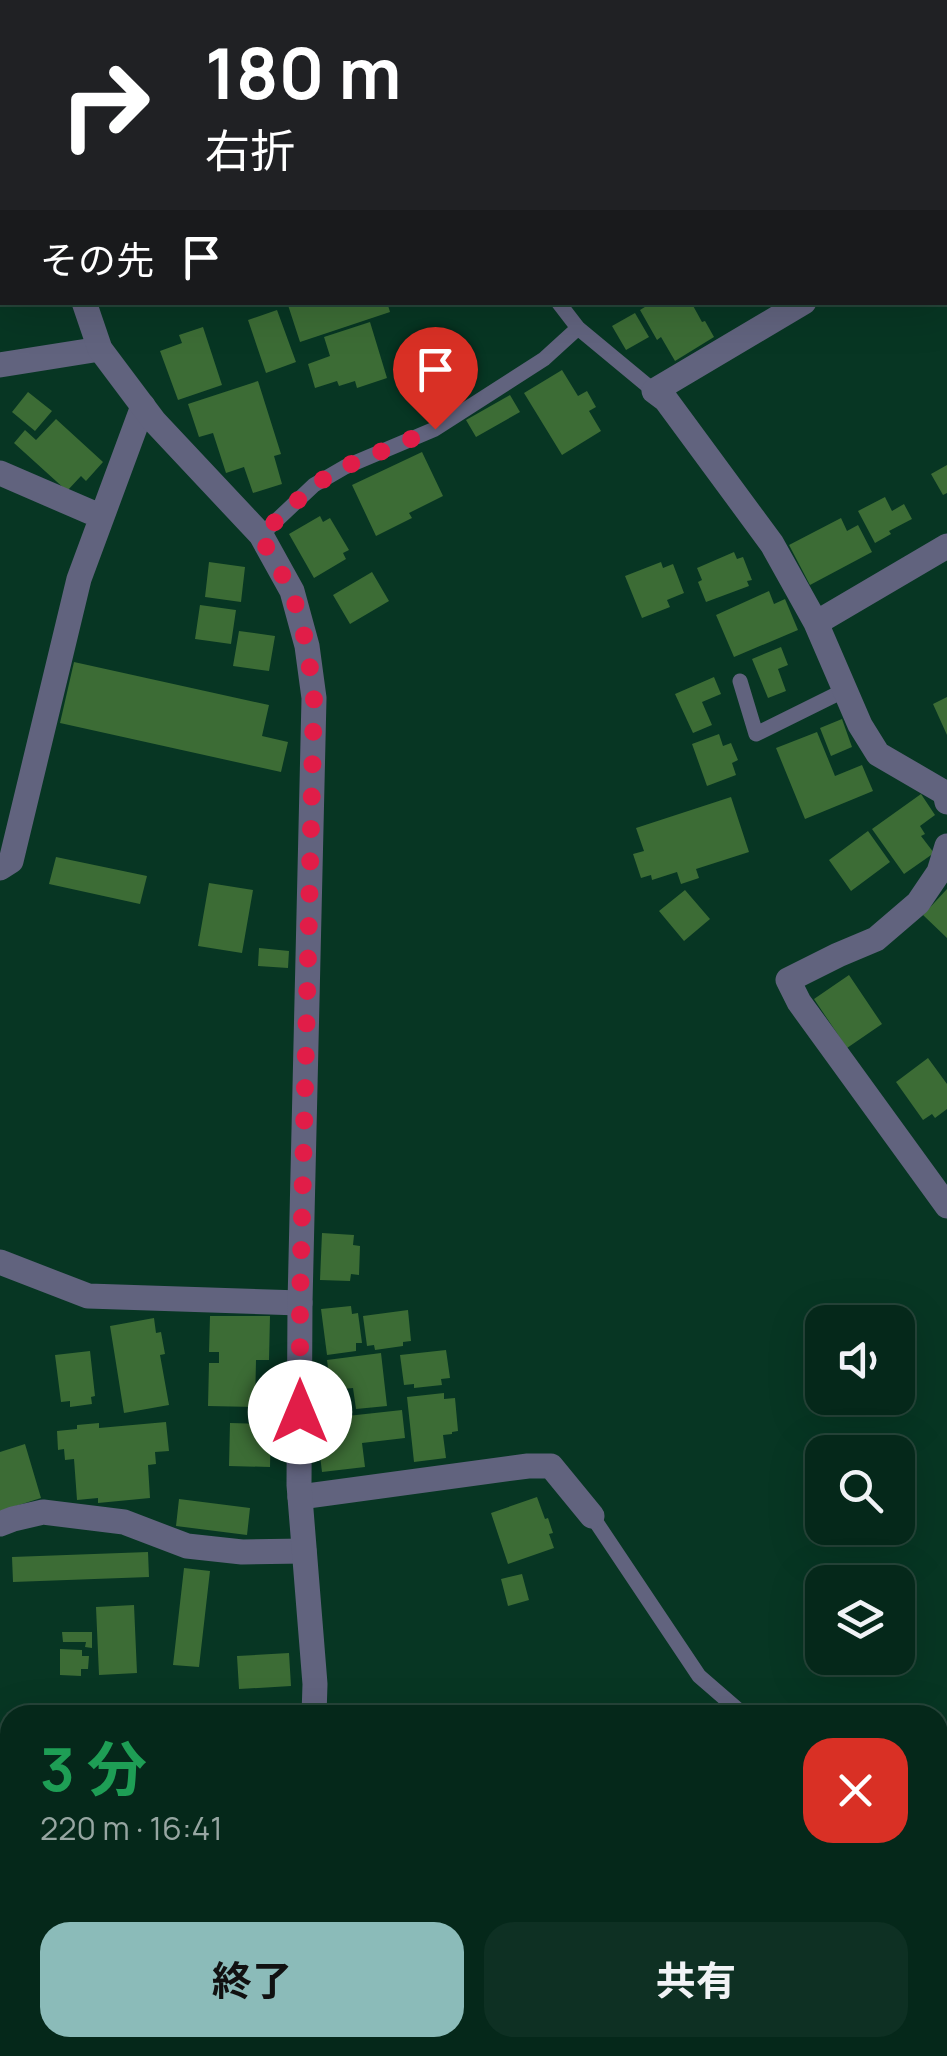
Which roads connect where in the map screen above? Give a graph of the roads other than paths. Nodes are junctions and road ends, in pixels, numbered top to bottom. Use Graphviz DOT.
graph roads {
  1 [pos="85,305"];
  2 [pos="560,305"];
  3 [pos="799,305"];
  4 [pos="578,328"];
  5 [pos="100,349"];
  6 [pos="0,365"];
  7 [pos="654,390"];
  8 [pos="143,406"];
  9 [pos="0,473"];
  10 [pos="102,517"];
  11 [pos="260,536"];
  12 [pos="947,546"];
  13 [pos="816,622"];
  14 [pos="740,681"];
  15 [pos="845,690"];
  16 [pos="946,796"];
  17 [pos="947,846"];
  18 [pos="0,868"];
  19 [pos="947,1206"];
  20 [pos="0,1262"];
  21 [pos="300,1303"];
  22 [pos="300,1497"];
  23 [pos="592,1516"];
  24 [pos="0,1524"];
  25 [pos="304,1551"];
  26 [pos="314,1705"];
  27 [pos="732,1705"];
  1 -- 5 [label="street"];
  2 -- 4 [label="lane"];
  3 -- 7 [label="street"];
  4 -- 7 [label="lane"];
  4 -- 11 [label="lane"];
  5 -- 6 [label="street"];
  5 -- 8 [label="street"];
  7 -- 13 [label="street"];
  8 -- 10 [label="street"];
  8 -- 11 [label="street"];
  9 -- 10 [label="street"];
  10 -- 18 [label="street"];
  11 -- 21 [label="street"];
  12 -- 13 [label="street"];
  13 -- 15 [label="street"];
  14 -- 15 [label="lane"];
  15 -- 16 [label="street"];
  17 -- 19 [label="street"];
  20 -- 21 [label="street"];
  21 -- 22 [label="street"];
  22 -- 23 [label="street"];
  22 -- 25 [label="street"];
  23 -- 27 [label="lane"];
  24 -- 25 [label="street"];
  25 -- 26 [label="street"];
}
